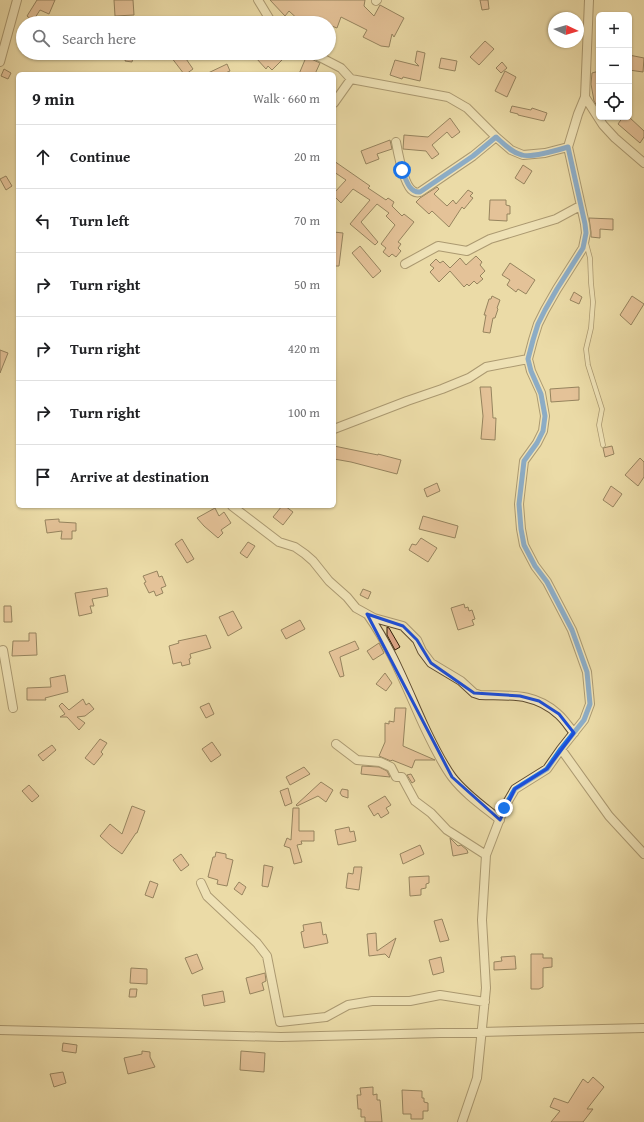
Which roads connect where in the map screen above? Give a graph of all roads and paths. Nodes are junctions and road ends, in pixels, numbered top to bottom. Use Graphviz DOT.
graph roads {
  1 [pos="17,0"];
  2 [pos="258,0"];
  3 [pos="588,0"];
  4 [pos="268,16"];
  5 [pos="325,60"];
  6 [pos="0,62"];
  7 [pos="351,79"];
  8 [pos="585,97"];
  9 [pos="336,99"];
  10 [pos="496,137"];
  11 [pos="396,142"];
  12 [pos="568,147"];
  13 [pos="644,163"];
  14 [pos="580,206"];
  15 [pos="585,241"];
  16 [pos="405,264"];
  17 [pos="528,359"];
  18 [pos="336,428"];
  19 [pos="603,445"];
  20 [pos="235,508"];
  21 [pos="367,614"];
  22 [pos="0,651"];
  23 [pos="13,708"];
  24 [pos="574,733"];
  25 [pos="336,744"];
  26 [pos="561,749"];
  27 [pos="500,820"];
  28 [pos="644,854"];
  29 [pos="486,855"];
  30 [pos="201,883"];
  31 [pos="485,1002"];
  32 [pos="644,1028"];
  33 [pos="0,1030"];
  34 [pos="482,1032"];
  35 [pos="462,1122"];
  1 -- 6 [label="street"];
  2 -- 4 [label="street"];
  3 -- 8 [label="street"];
  5 -- 7 [label="street"];
  7 -- 9 [label="street"];
  7 -- 10 [label="street"];
  8 -- 12 [label="street"];
  8 -- 13 [label="street"];
  10 -- 11 [label="street"];
  10 -- 12 [label="street"];
  12 -- 14 [label="street"];
  14 -- 15 [label="street"];
  14 -- 16 [label="street"];
  15 -- 17 [label="street"];
  15 -- 19 [label="lane"];
  17 -- 18 [label="street"];
  17 -- 24 [label="street"];
  20 -- 21 [label="street"];
  21 -- 24 [label="street"];
  21 -- 27 [label="street"];
  22 -- 23 [label="street"];
  24 -- 26 [label="street"];
  25 -- 29 [label="street"];
  26 -- 27 [label="street"];
  26 -- 28 [label="street"];
  27 -- 29 [label="street"];
  29 -- 31 [label="street"];
  30 -- 31 [label="street"];
  31 -- 34 [label="street"];
  32 -- 34 [label="street"];
  33 -- 34 [label="street"];
  34 -- 35 [label="street"];
}
